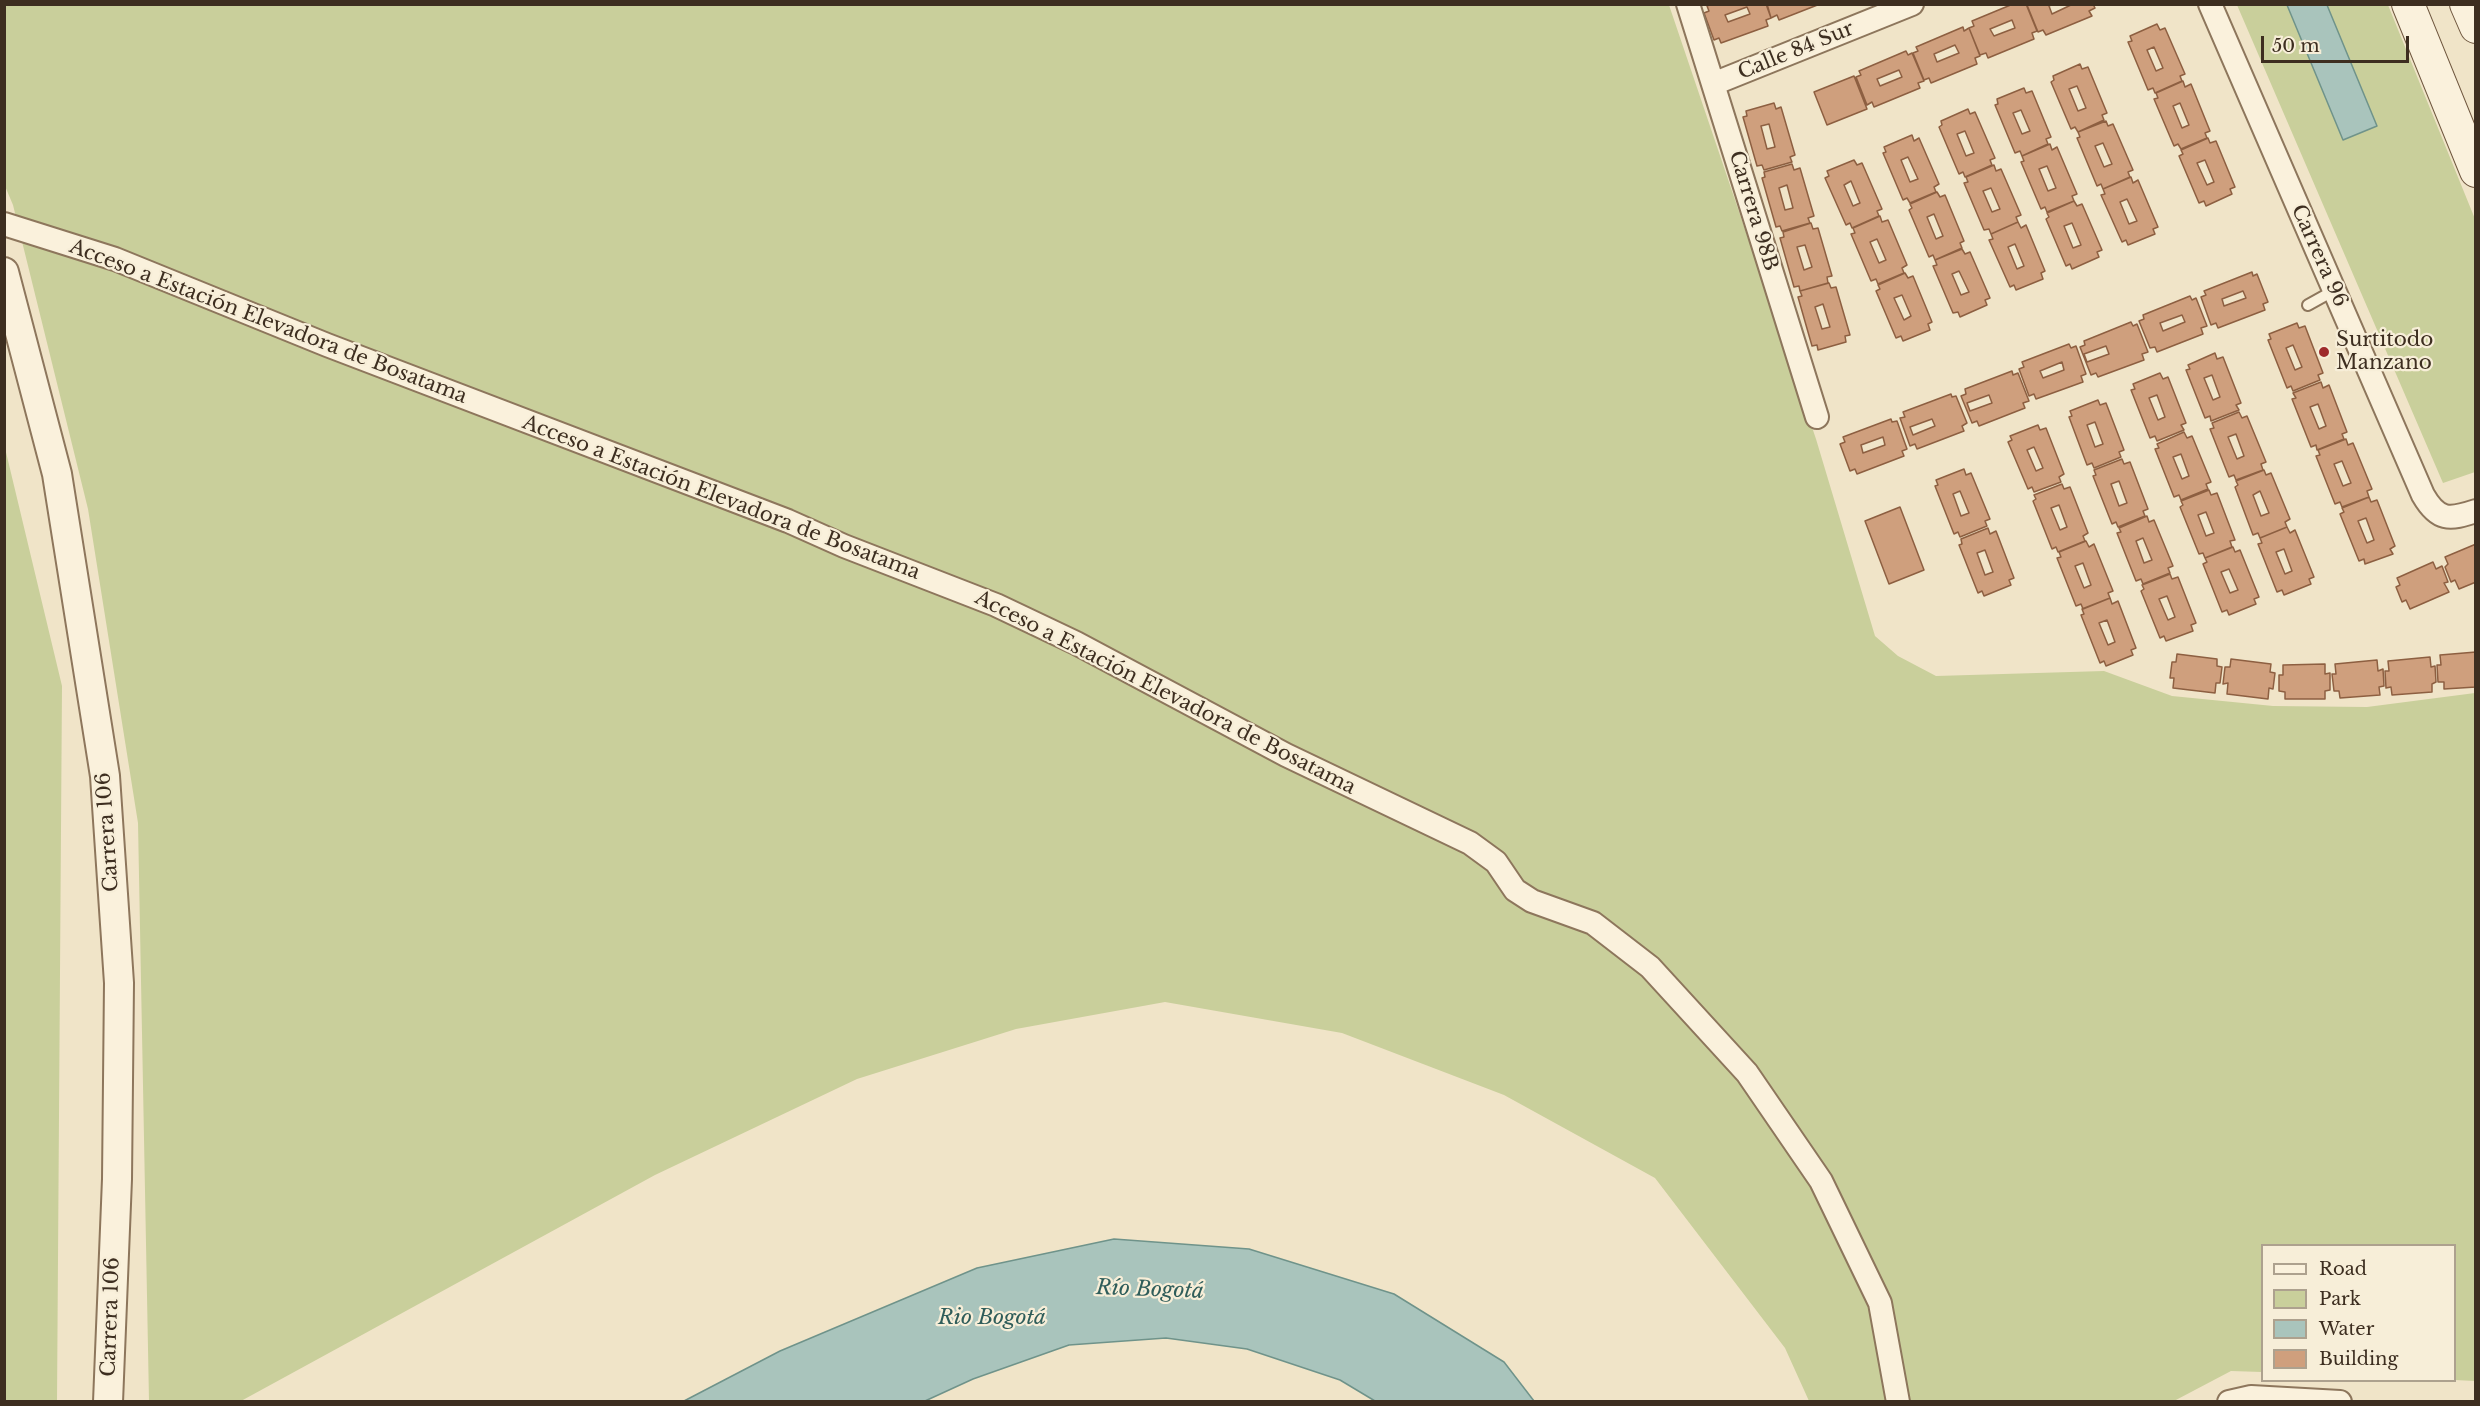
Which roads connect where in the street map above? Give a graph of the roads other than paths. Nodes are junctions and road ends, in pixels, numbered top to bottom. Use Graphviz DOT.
graph roads {
  1 [pos="1688,4"];
  2 [pos="1912,4"];
  3 [pos="2210,4"];
  4 [pos="2408,4"];
  5 [pos="2466,4"];
  6 [pos="2475,27"];
  7 [pos="1713,84"];
  8 [pos="2475,171"];
  9 [pos="4,225"];
  10 [pos="4,272"];
  11 [pos="2335,290"];
  12 [pos="2308,305"];
  13 [pos="1817,417"];
  14 [pos="2475,511"];
  15 [pos="108,1401"];
  16 [pos="1898,1401"];
  17 [pos="2229,1401"];
  18 [pos="2340,1401"];
  1 -- 7 [label="street, Carrera 98B"];
  2 -- 7 [label="street, Calle 84 Sur"];
  3 -- 11 [label="street, Carrera 96"];
  4 -- 8 [label="main road"];
  5 -- 6 [label="main road"];
  7 -- 13 [label="street, Carrera 98B"];
  9 -- 16 [label="street, Acceso a Estación Elevadora de Bosatama"];
  10 -- 15 [label="street, Carrera 106"];
  11 -- 12 [label="lane"];
  11 -- 14 [label="street, Carrera 96"];
  17 -- 18 [label="street"];
}
